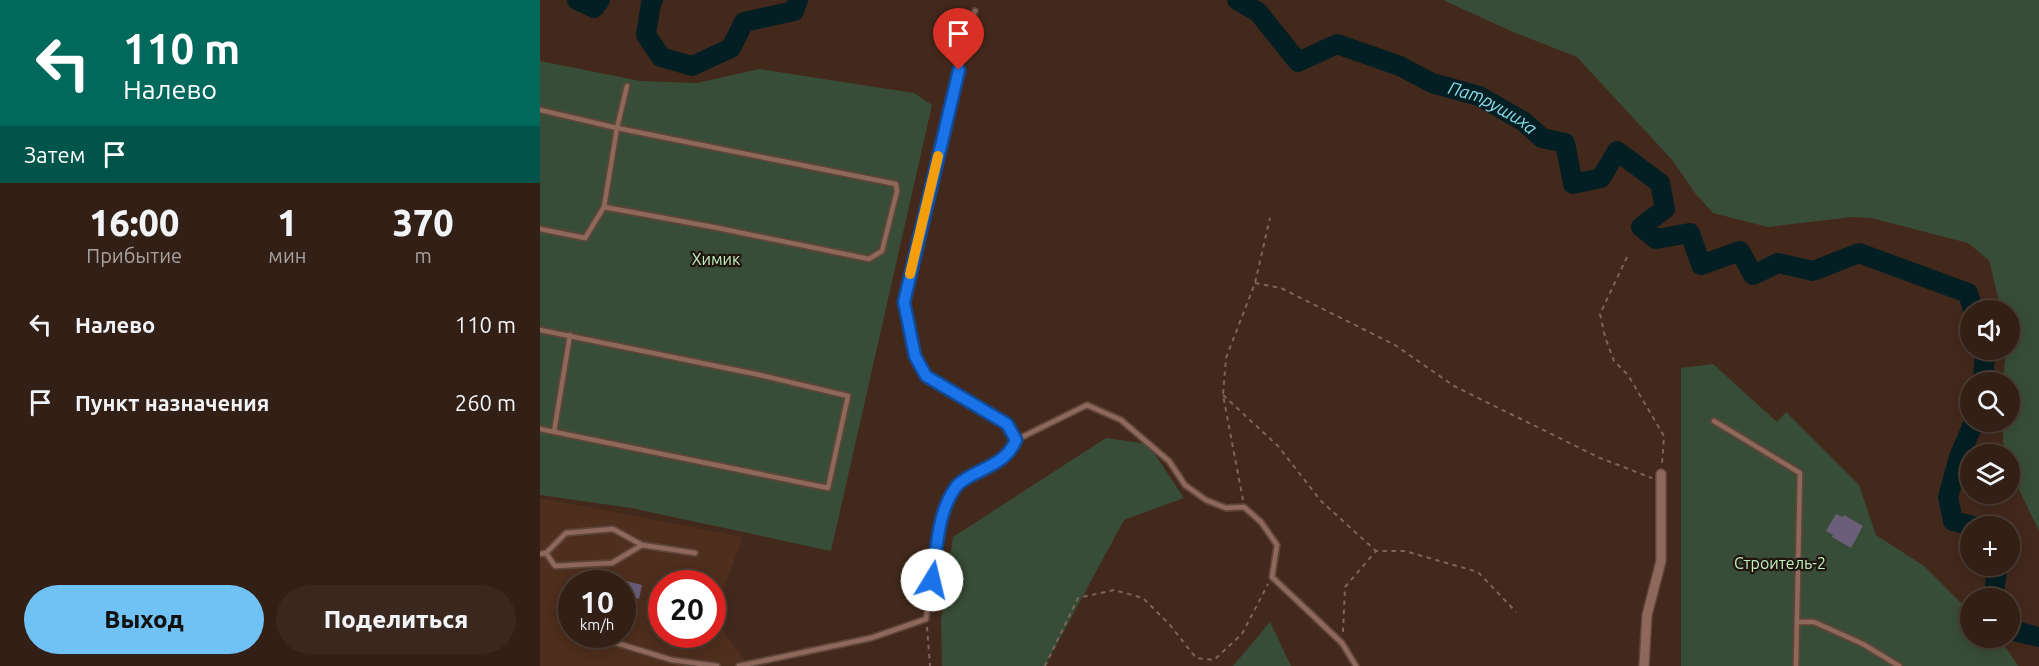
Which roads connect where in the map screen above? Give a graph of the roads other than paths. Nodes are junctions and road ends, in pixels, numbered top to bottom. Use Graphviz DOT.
graph roads {
  1 [pos="975,11"];
  2 [pos="627,86"];
  3 [pos="540,110"];
  4 [pos="618,128"];
  5 [pos="603,207"];
  6 [pos="540,229"];
  7 [pos="540,330"];
  8 [pos="570,335"];
  9 [pos="1714,421"];
  10 [pos="540,429"];
  11 [pos="554,432"];
  12 [pos="1016,440"];
  13 [pos="1661,478"];
  14 [pos="642,545"];
  15 [pos="695,553"];
  16 [pos="543,554"];
  17 [pos="1797,622"];
  18 [pos="633,648"];
  19 [pos="717,666"];
  20 [pos="740,666"];
  21 [pos="1356,666"];
  22 [pos="1644,666"];
  23 [pos="1796,666"];
  24 [pos="1899,666"];
  1 -- 12 [label="lane"];
  2 -- 4 [label="lane"];
  3 -- 4 [label="lane"];
  4 -- 5 [label="lane"];
  4 -- 5 [label="lane"];
  5 -- 6 [label="lane"];
  7 -- 8 [label="lane"];
  8 -- 11 [label="lane"];
  8 -- 11 [label="lane"];
  9 -- 17 [label="lane"];
  10 -- 11 [label="lane"];
  12 -- 20 [label="lane"];
  12 -- 21 [label="lane"];
  13 -- 22 [label="street"];
  14 -- 15 [label="lane"];
  14 -- 16 [label="lane"];
  14 -- 16 [label="lane"];
  17 -- 23 [label="lane"];
  17 -- 24 [label="lane"];
  18 -- 19 [label="lane"];
}
